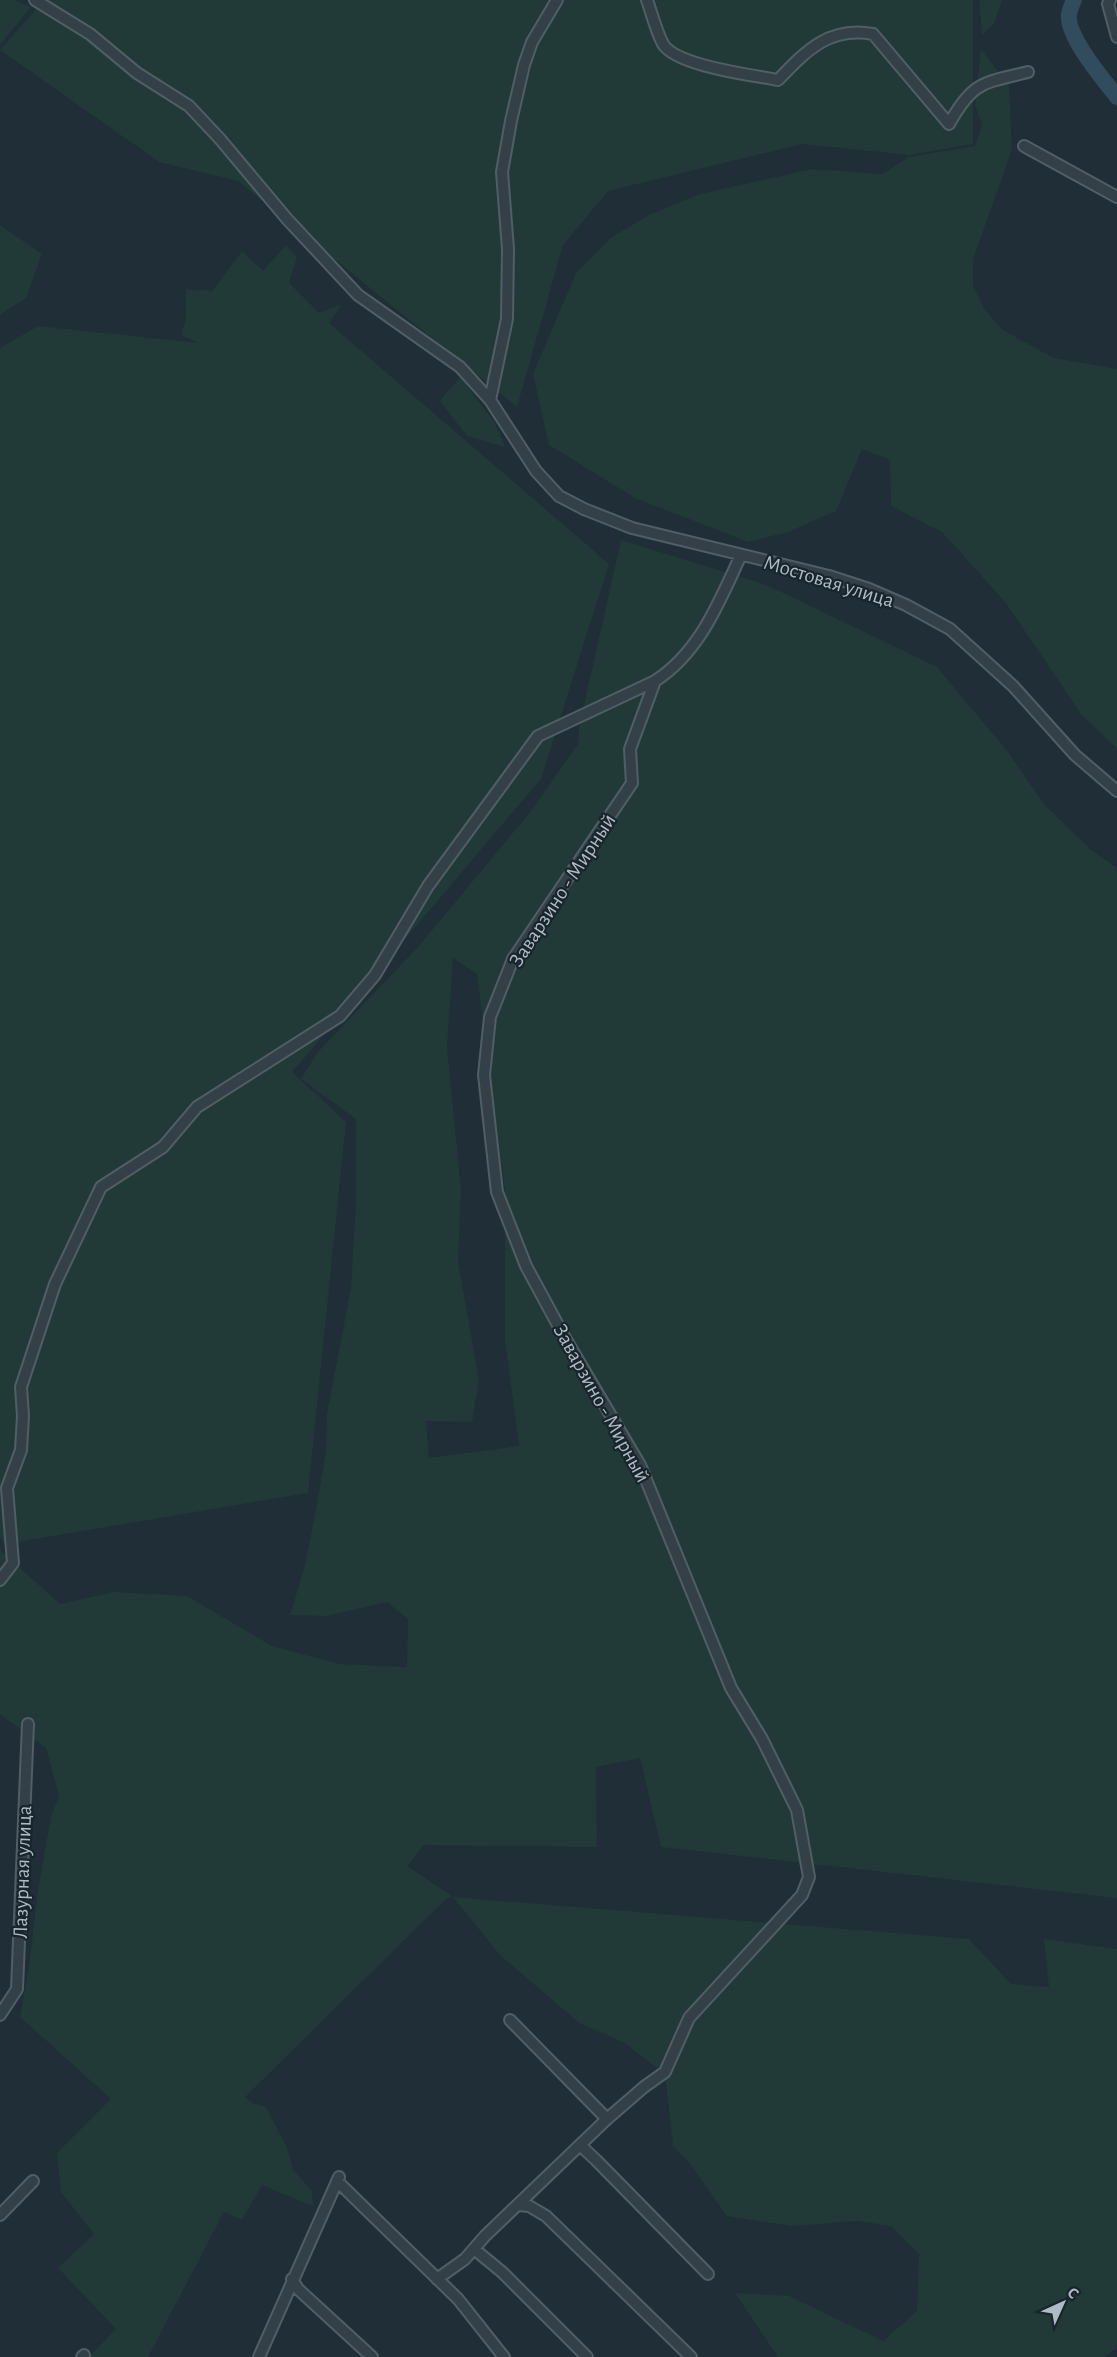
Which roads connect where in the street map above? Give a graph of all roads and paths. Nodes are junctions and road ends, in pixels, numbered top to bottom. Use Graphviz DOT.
graph roads {
  1 [pos="35,0"];
  2 [pos="557,0"];
  3 [pos="647,0"];
  4 [pos="1110,0"];
  5 [pos="1117,37"];
  6 [pos="1028,72"];
  7 [pos="1024,146"];
  8 [pos="1117,197"];
  9 [pos="490,400"];
  10 [pos="741,555"];
  11 [pos="655,681"];
  12 [pos="1117,791"];
  13 [pos="0,1580"];
  14 [pos="28,1724"];
  15 [pos="0,2015"];
  16 [pos="510,2020"];
  17 [pos="607,2119"];
  18 [pos="581,2146"];
  19 [pos="33,2181"];
  20 [pos="518,2205"];
  21 [pos="0,2215"];
  22 [pos="474,2249"];
  23 [pos="708,2274"];
  24 [pos="292,2279"];
  25 [pos="437,2279"];
  26 [pos="259,2357"];
  27 [pos="372,2357"];
  28 [pos="504,2357"];
  29 [pos="587,2357"];
  30 [pos="691,2357"];
  1 -- 9 [label="street, Мостовая улица"];
  2 -- 9 [label="street"];
  3 -- 6 [label="street"];
  4 -- 5 [label="street"];
  7 -- 8 [label="street"];
  9 -- 10 [label="street, Мостовая улица"];
  10 -- 11 [label="street"];
  10 -- 12 [label="street, Мостовая улица"];
  11 -- 13 [label="street"];
  11 -- 17 [label="street, Заварзино - Мирный"];
  14 -- 15 [label="street, Лазурная улица"];
  16 -- 17 [label="street"];
  17 -- 18 [label="street, Заварзино - Мирный"];
  18 -- 20 [label="street, Заварзино - Мирный"];
  18 -- 23 [label="street"];
  19 -- 21 [label="street"];
  20 -- 22 [label="street, Заварзино - Мирный"];
  20 -- 30 [label="street"];
  22 -- 25 [label="street, Заварзино - Мирный"];
  22 -- 29 [label="street"];
  24 -- 25 [label="street"];
  24 -- 26 [label="street"];
  24 -- 27 [label="street"];
  25 -- 28 [label="street"];
}
